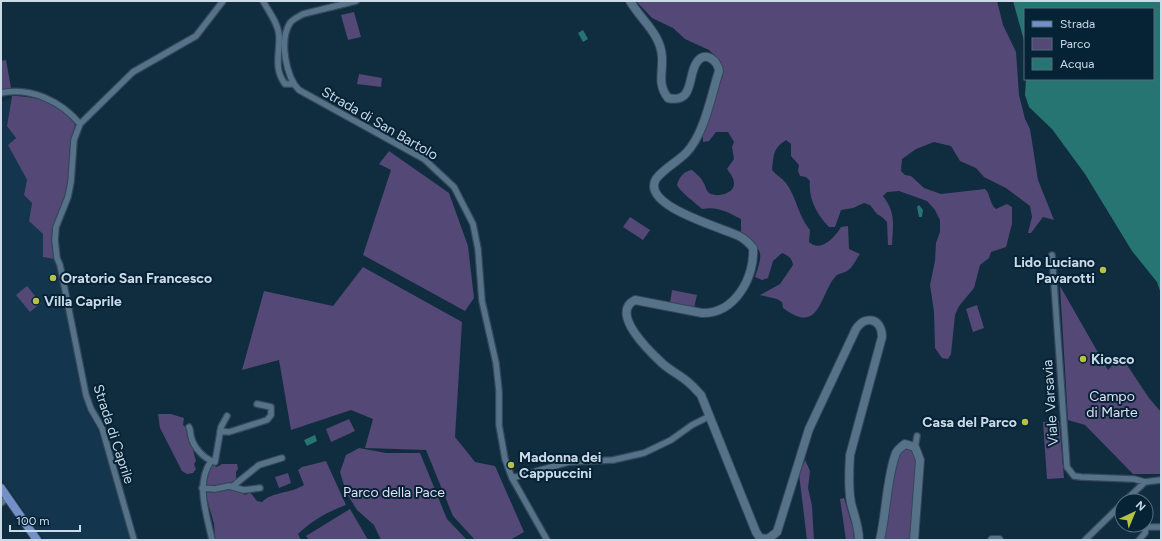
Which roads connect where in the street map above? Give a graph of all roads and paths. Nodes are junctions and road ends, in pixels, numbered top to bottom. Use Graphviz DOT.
graph roads {
  1 [pos="223,1"];
  2 [pos="263,1"];
  3 [pos="356,1"];
  4 [pos="630,1"];
  5 [pos="293,84"];
  6 [pos="1,93"];
  7 [pos="80,124"];
  8 [pos="1052,255"];
  9 [pos="257,404"];
  10 [pos="227,416"];
  11 [pos="710,416"];
  12 [pos="189,427"];
  13 [pos="220,431"];
  14 [pos="917,436"];
  15 [pos="915,447"];
  16 [pos="282,458"];
  17 [pos="211,461"];
  18 [pos="512,478"];
  19 [pos="1161,480"];
  20 [pos="1145,482"];
  21 [pos="233,486"];
  22 [pos="1,488"];
  23 [pos="202,488"];
  24 [pos="260,488"];
  25 [pos="1133,493"];
  26 [pos="5,500"];
  27 [pos="1114,512"];
  28 [pos="37,540"];
  29 [pos="134,540"];
  30 [pos="212,540"];
  31 [pos="547,540"];
  32 [pos="859,540"];
  33 [pos="880,540"];
  34 [pos="914,540"];
  35 [pos="992,540"];
  36 [pos="999,540"];
  37 [pos="1085,540"];
  1 -- 7 [label="street, Strada di Caprile"];
  2 -- 5 [label="street, Strada di San Bartolo"];
  3 -- 5 [label="street"];
  4 -- 11 [label="street"];
  5 -- 18 [label="street, Strada di San Bartolo"];
  6 -- 7 [label="street"];
  7 -- 29 [label="street, Strada di Caprile"];
  8 -- 20 [label="street, Viale Varsavia"];
  9 -- 13 [label="street"];
  10 -- 13 [label="street"];
  11 -- 18 [label="street"];
  11 -- 32 [label="street"];
  12 -- 17 [label="street"];
  13 -- 17 [label="street"];
  14 -- 15 [label="street"];
  15 -- 33 [label="street"];
  15 -- 34 [label="street"];
  16 -- 21 [label="street"];
  17 -- 23 [label="street"];
  18 -- 31 [label="street, Strada di San Bartolo"];
  19 -- 20 [label="street, Viale Varsavia"];
  20 -- 25 [label="street"];
  21 -- 23 [label="street"];
  21 -- 24 [label="street"];
  22 -- 26 [label="main road"];
  23 -- 30 [label="street"];
  26 -- 28 [label="main road"];
  27 -- 37 [label="street"];
  35 -- 36 [label="street"];
}
